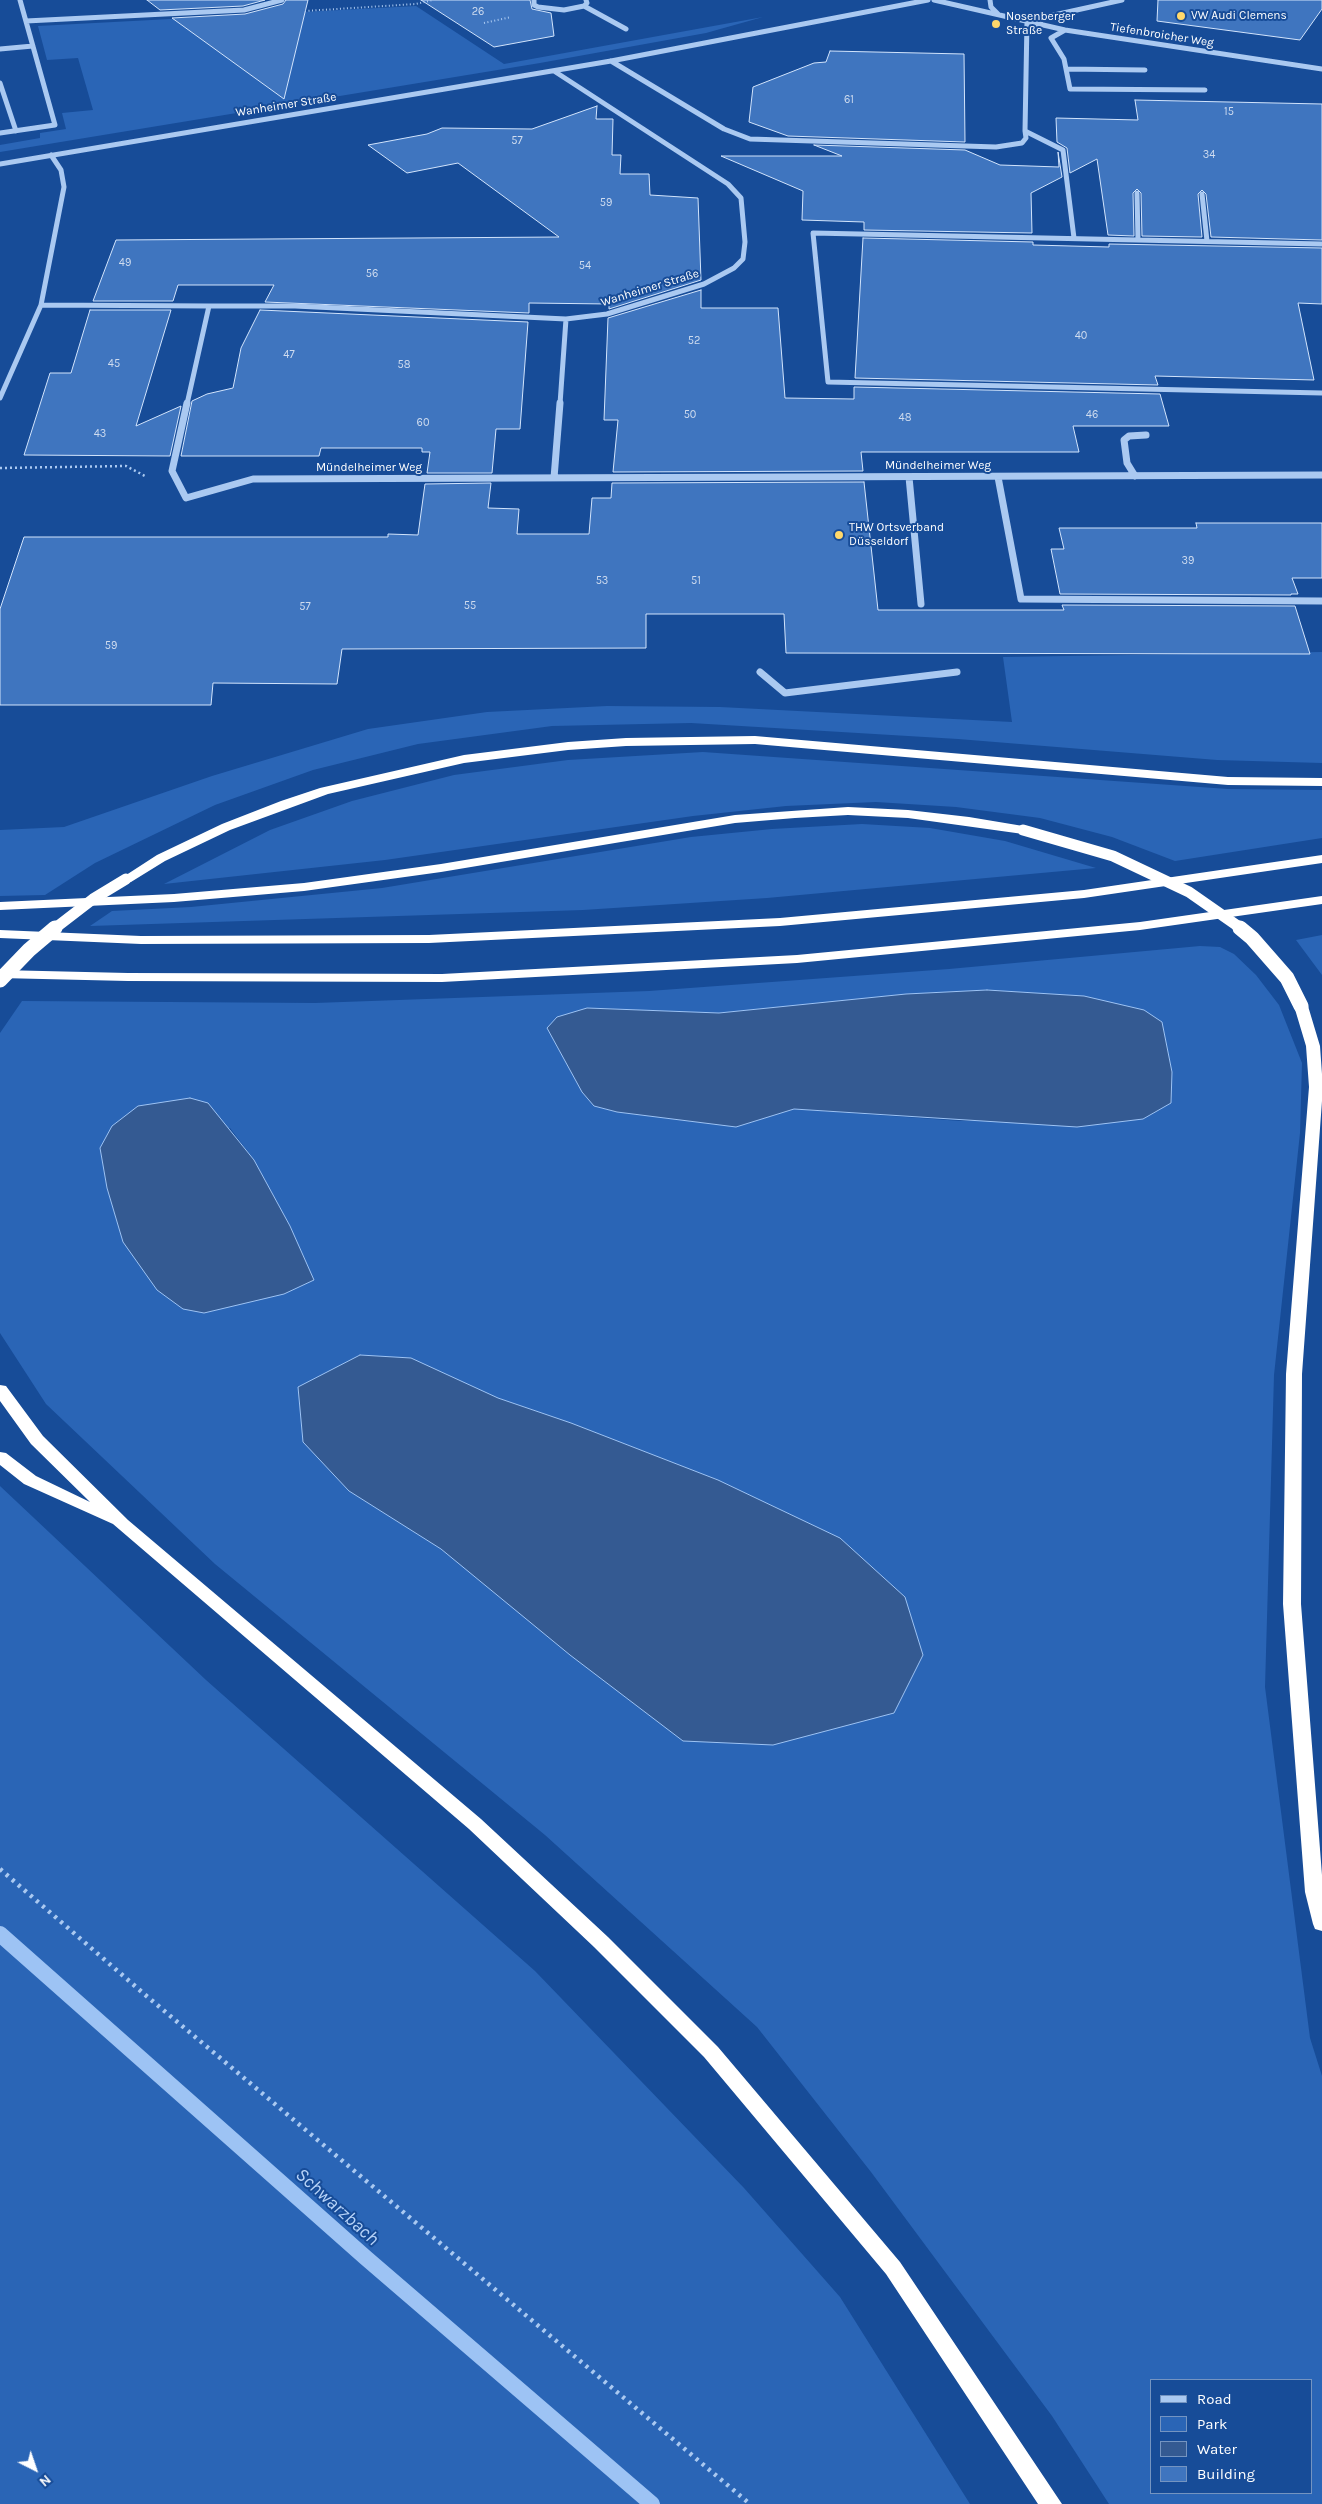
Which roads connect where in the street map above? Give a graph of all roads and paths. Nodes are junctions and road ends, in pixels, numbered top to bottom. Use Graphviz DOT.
graph roads {
  1 [pos="20,0"];
  2 [pos="282,0"];
  3 [pos="433,0"];
  4 [pos="534,0"];
  5 [pos="586,0"];
  6 [pos="928,0"];
  7 [pos="934,0"];
  8 [pos="990,0"];
  9 [pos="1122,0"];
  10 [pos="584,6"];
  11 [pos="253,8"];
  12 [pos="1000,15"];
  13 [pos="26,21"];
  14 [pos="1027,21"];
  15 [pos="1037,24"];
  16 [pos="626,29"];
  17 [pos="1065,30"];
  18 [pos="0,48"];
  19 [pos="33,48"];
  20 [pos="611,61"];
  21 [pos="1066,69"];
  22 [pos="1322,69"];
  23 [pos="1145,70"];
  24 [pos="554,71"];
  25 [pos="0,83"];
  26 [pos="1205,90"];
  27 [pos="16,131"];
  28 [pos="1025,131"];
  29 [pos="0,133"];
  30 [pos="51,155"];
  31 [pos="0,164"];
  32 [pos="1137,193"];
  33 [pos="1202,194"];
  34 [pos="1074,238"];
  35 [pos="1138,240"];
  36 [pos="1207,241"];
  37 [pos="1322,244"];
  38 [pos="40,306"];
  39 [pos="209,306"];
  40 [pos="566,318"];
  41 [pos="1322,393"];
  42 [pos="0,398"];
  43 [pos="1146,435"];
  44 [pos="0,468"];
  45 [pos="1322,475"];
  46 [pos="1135,476"];
  47 [pos="998,477"];
  48 [pos="554,478"];
  49 [pos="909,478"];
  50 [pos="186,498"];
  51 [pos="1321,601"];
  52 [pos="921,604"];
  53 [pos="760,672"];
  54 [pos="957,672"];
  55 [pos="1322,782"];
  56 [pos="1322,859"];
  57 [pos="1322,900"];
  58 [pos="0,906"];
  59 [pos="0,934"];
  60 [pos="0,974"];
  61 [pos="0,980"];
  62 [pos="0,1390"];
  63 [pos="0,1457"];
  64 [pos="122,1524"];
  65 [pos="0,1869"];
  66 [pos="1322,1924"];
  67 [pos="750,2504"];
  68 [pos="1051,2504"];
  1 -- 13 [label="street"];
  2 -- 11 [label="street"];
  3 -- 11 [label="path"];
  4 -- 10 [label="street"];
  5 -- 10 [label="street"];
  6 -- 20 [label="street, Wanheimer Straße"];
  7 -- 12 [label="street, Tiefenbroicher Weg"];
  8 -- 12 [label="street"];
  9 -- 15 [label="street"];
  10 -- 16 [label="street"];
  11 -- 13 [label="street"];
  12 -- 14 [label="street, Tiefenbroicher Weg"];
  13 -- 19 [label="street"];
  14 -- 15 [label="street, Tiefenbroicher Weg"];
  14 -- 28 [label="street"];
  15 -- 17 [label="street, Tiefenbroicher Weg"];
  17 -- 21 [label="street"];
  17 -- 22 [label="street, Tiefenbroicher Weg"];
  18 -- 19 [label="street"];
  19 -- 27 [label="street"];
  20 -- 24 [label="street, Wanheimer Straße"];
  20 -- 28 [label="street"];
  21 -- 23 [label="street"];
  21 -- 26 [label="street"];
  24 -- 30 [label="street, Wanheimer Straße"];
  24 -- 40 [label="street, Wanheimer Straße"];
  25 -- 27 [label="street"];
  27 -- 29 [label="street"];
  28 -- 34 [label="street"];
  30 -- 31 [label="street, Wanheimer Straße"];
  30 -- 38 [label="street"];
  32 -- 35 [label="street"];
  33 -- 36 [label="street"];
  34 -- 35 [label="street"];
  34 -- 41 [label="street"];
  35 -- 36 [label="street"];
  36 -- 37 [label="street"];
  38 -- 39 [label="street, Wanheimer Straße"];
  38 -- 42 [label="street"];
  39 -- 40 [label="street, Wanheimer Straße"];
  39 -- 50 [label="street"];
  40 -- 48 [label="street"];
  43 -- 46 [label="street"];
  44 -- 50 [label="path"];
  45 -- 46 [label="street, Mündelheimer Weg"];
  46 -- 47 [label="street, Mündelheimer Weg"];
  47 -- 49 [label="street, Mündelheimer Weg"];
  47 -- 51 [label="street"];
  48 -- 49 [label="street, Mündelheimer Weg"];
  48 -- 50 [label="street, Mündelheimer Weg"];
  49 -- 52 [label="street"];
  53 -- 54 [label="street"];
  55 -- 61 [label="highway, bridge"];
  56 -- 59 [label="highway"];
  57 -- 60 [label="highway"];
  58 -- 66 [label="highway, bridge"];
  62 -- 64 [label="highway"];
  63 -- 64 [label="highway"];
  64 -- 68 [label="highway"];
  65 -- 67 [label="path"];
}
